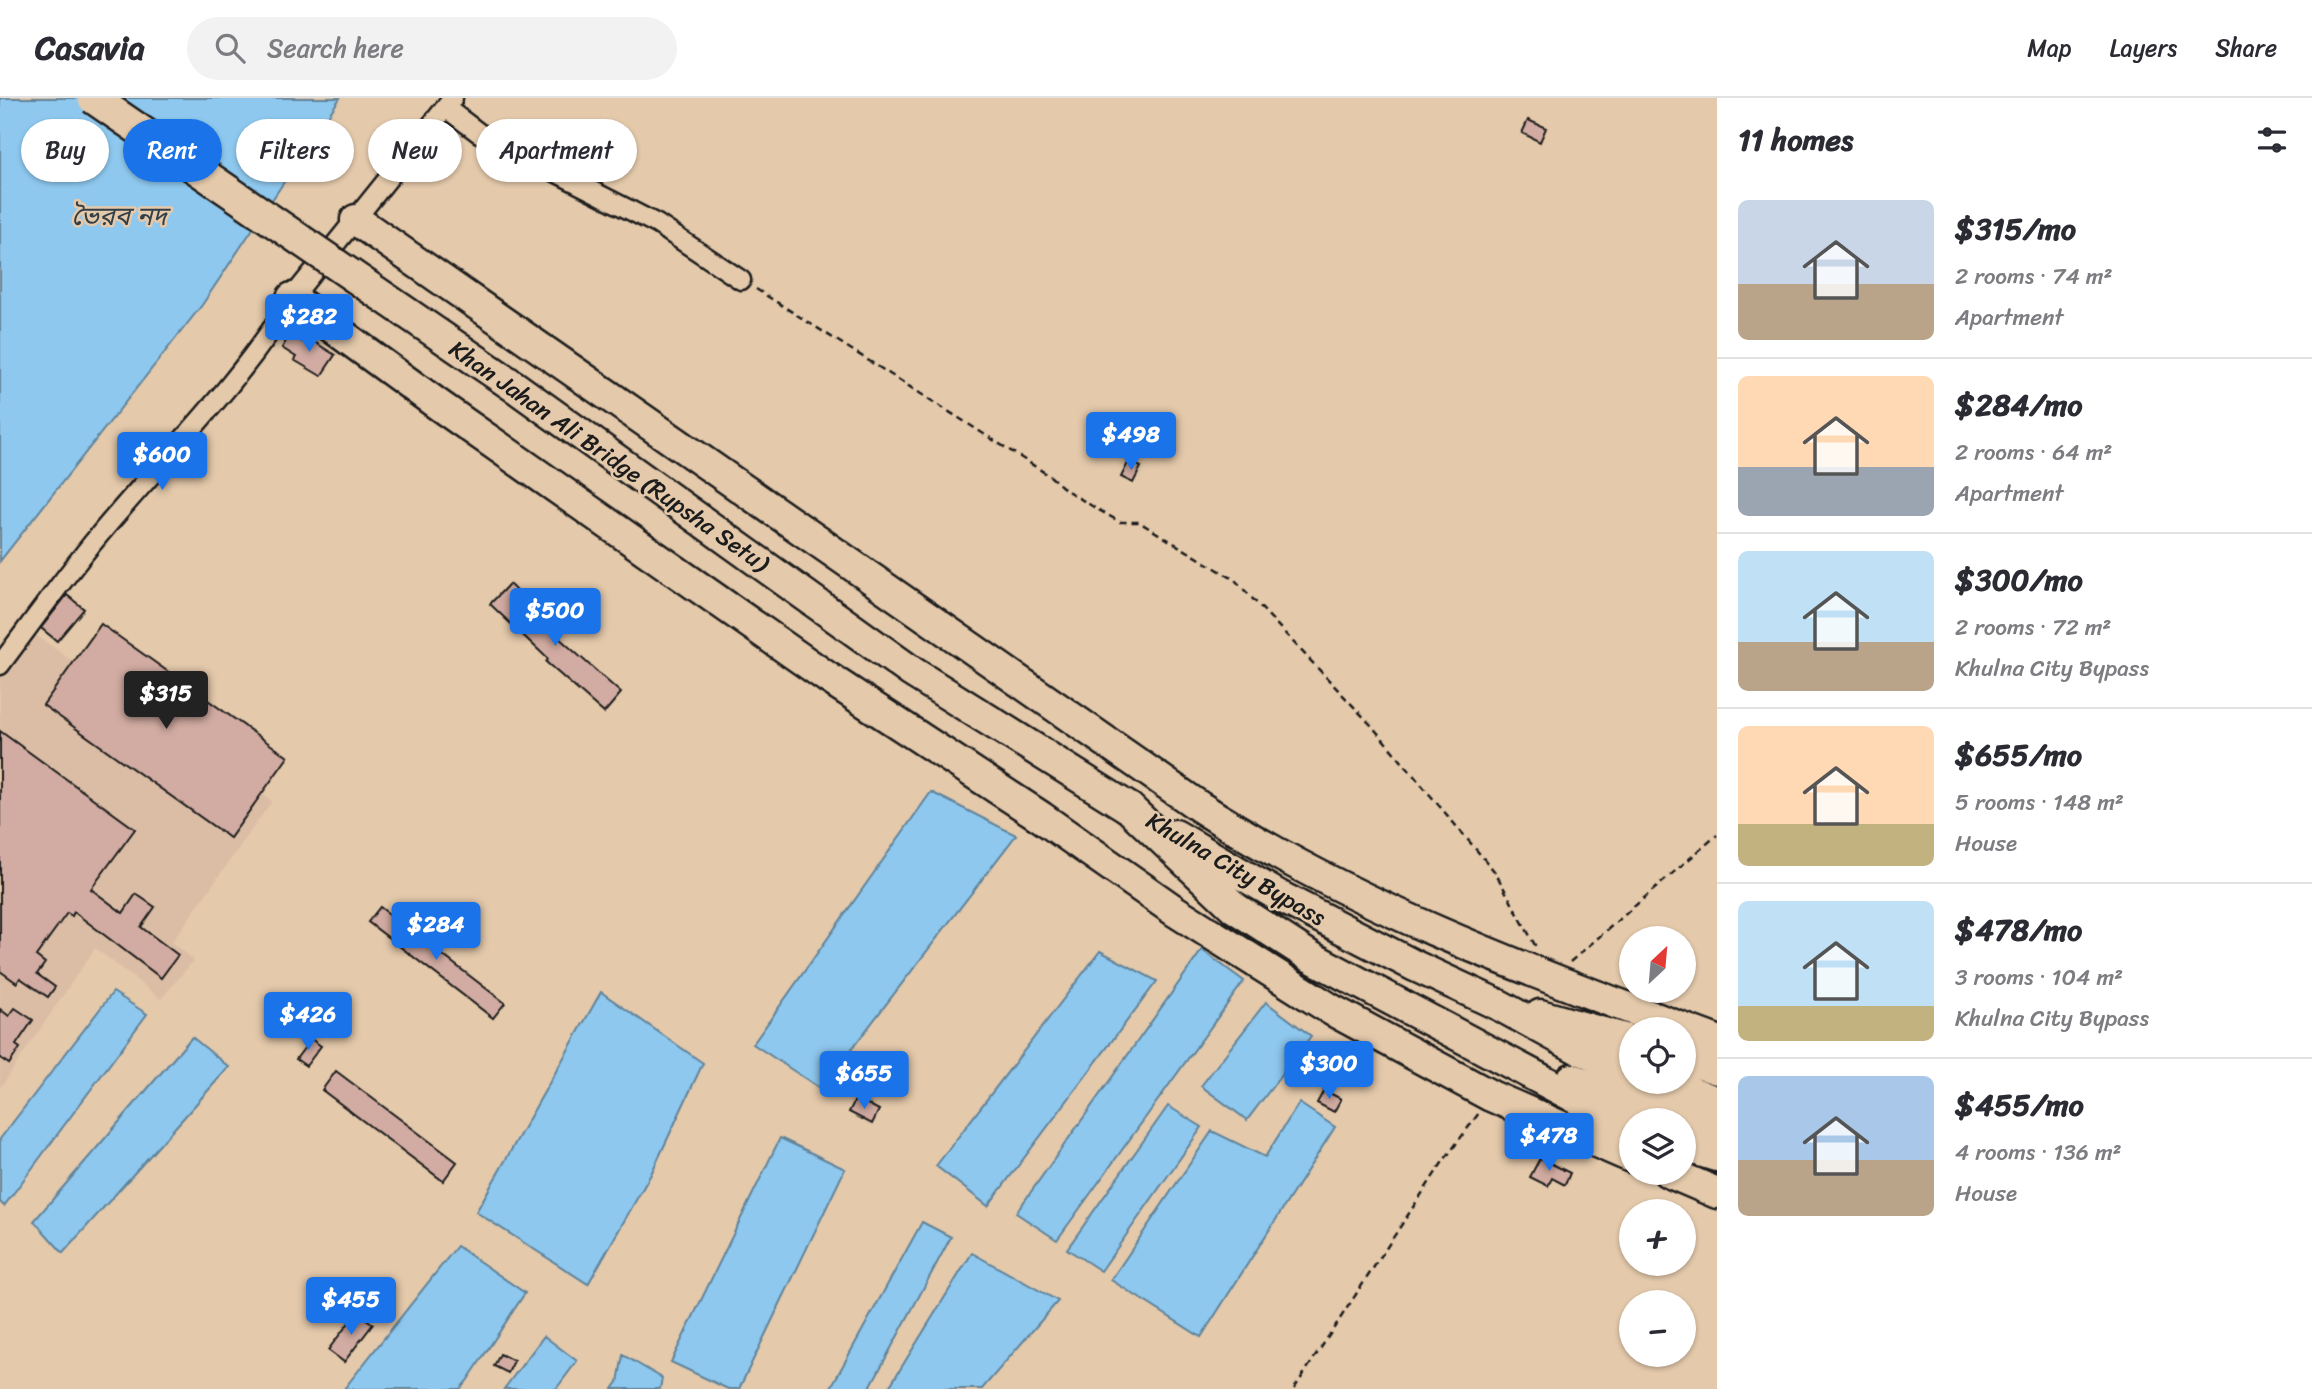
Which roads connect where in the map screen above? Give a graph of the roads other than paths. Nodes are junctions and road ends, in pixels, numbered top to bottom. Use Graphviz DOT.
graph roads {
  1 [pos="93,98"];
  2 [pos="449,103"];
  3 [pos="356,220"];
  4 [pos="741,280"];
  5 [pos="292,298"];
  6 [pos="0,665"];
  7 [pos="1129,808"];
  8 [pos="1499,1005"];
  9 [pos="1619,1037"];
  10 [pos="1717,1041"];
  11 [pos="1479,1047"];
  12 [pos="1619,1050"];
  13 [pos="1696,1062"];
  14 [pos="1619,1064"];
  15 [pos="1717,1069"];
  16 [pos="1619,1075"];
  17 [pos="1696,1079"];
  18 [pos="1717,1087"];
  19 [pos="1666,1094"];
  20 [pos="1696,1094"];
  21 [pos="1717,1102"];
  22 [pos="1619,1109"];
  23 [pos="1717,1114"];
  24 [pos="1619,1121"];
  25 [pos="1717,1129"];
  26 [pos="1619,1132"];
  27 [pos="1696,1137"];
  28 [pos="1717,1143"];
  29 [pos="1696,1150"];
  30 [pos="1619,1152"];
  31 [pos="1716,1156"];
  32 [pos="1696,1165"];
  33 [pos="1717,1173"];
  34 [pos="1696,1184"];
  35 [pos="1717,1193"];
  1 -- 7 [label="highway, Khan Jahan Ali Bridge (Rupsha Setu), bridge"];
  2 -- 3 [label="street"];
  2 -- 4 [label="street"];
  3 -- 5 [label="street"];
  3 -- 10 [label="highway"];
  5 -- 6 [label="street"];
  5 -- 30 [label="highway"];
  7 -- 8 [label="highway, Khulna City Bypass"];
  7 -- 11 [label="highway, Khulna City Bypass"];
  8 -- 9 [label="highway, Khulna City Bypass"];
  8 -- 12 [label="highway, Khulna City Bypass"];
  8 -- 14 [label="highway, Khulna City Bypass"];
  8 -- 16 [label="highway, Khulna City Bypass"];
  11 -- 22 [label="highway, Khulna City Bypass"];
  11 -- 24 [label="highway, Khulna City Bypass"];
  11 -- 25 [label="highway, Khulna City Bypass"];
  11 -- 26 [label="highway, Khulna City Bypass"];
  13 -- 15 [label="highway"];
  17 -- 18 [label="highway"];
  19 -- 23 [label="highway"];
  20 -- 21 [label="highway"];
  27 -- 28 [label="highway"];
  29 -- 31 [label="highway"];
  32 -- 33 [label="highway"];
  34 -- 35 [label="highway"];
}
